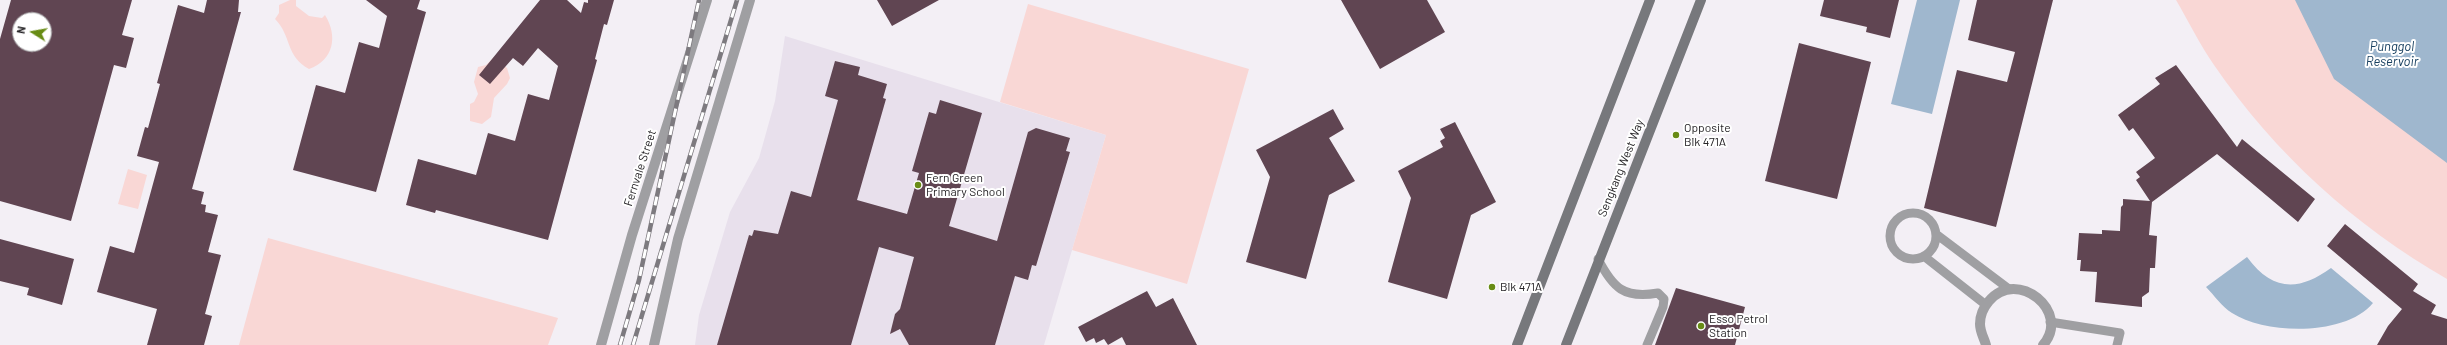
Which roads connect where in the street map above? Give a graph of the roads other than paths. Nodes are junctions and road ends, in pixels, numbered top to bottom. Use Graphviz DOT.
graph roads {
  1 [pos="707,0"];
  2 [pos="750,0"];
  3 [pos="1650,0"];
  4 [pos="1701,0"];
  5 [pos="1936,234"];
  6 [pos="1925,257"];
  7 [pos="1598,259"];
  8 [pos="2010,289"];
  9 [pos="1986,305"];
  10 [pos="2050,322"];
  11 [pos="602,345"];
  12 [pos="654,345"];
  13 [pos="1517,345"];
  14 [pos="1566,345"];
  15 [pos="1647,345"];
  16 [pos="1986,345"];
  17 [pos="2043,345"];
  18 [pos="2117,345"];
  1 -- 11 [label="street, Fernvale Street"];
  2 -- 12 [label="street"];
  3 -- 13 [label="main road"];
  4 -- 7 [label="main road, Sengkang West Way"];
  5 -- 6 [label="lane"];
  5 -- 6 [label="lane"];
  5 -- 8 [label="lane"];
  6 -- 9 [label="lane"];
  7 -- 14 [label="main road, Sengkang West Way"];
  7 -- 15 [label="lane"];
  8 -- 9 [label="street"];
  8 -- 10 [label="street"];
  9 -- 16 [label="street"];
  10 -- 17 [label="street"];
  10 -- 18 [label="lane"];
}
